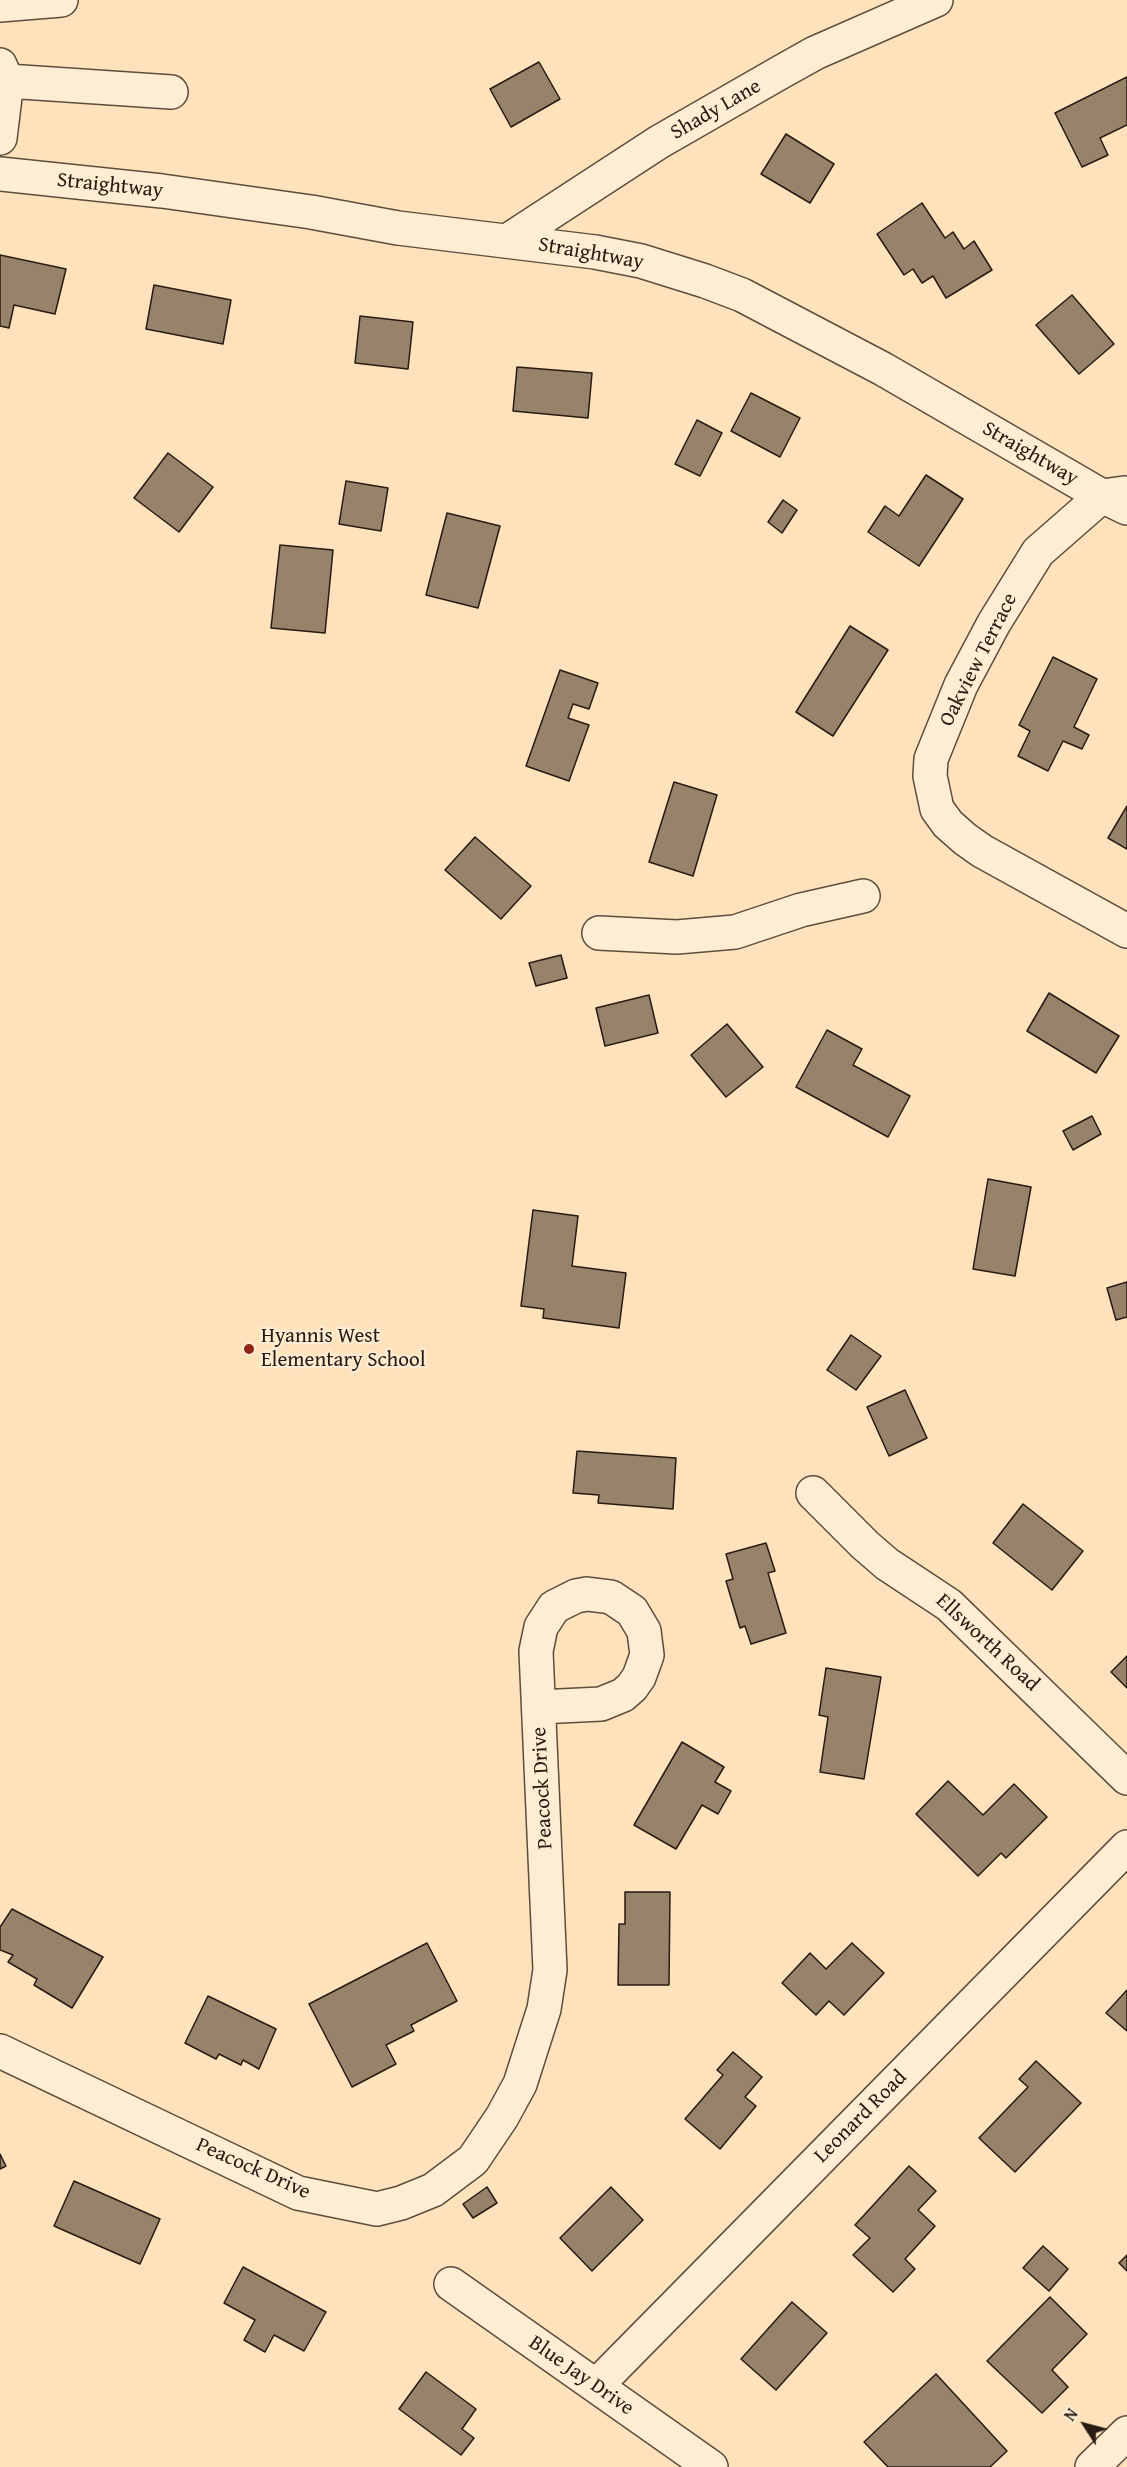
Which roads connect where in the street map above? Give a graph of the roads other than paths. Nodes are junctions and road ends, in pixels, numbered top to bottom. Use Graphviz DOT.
graph roads {
  1 [pos="61,0"];
  2 [pos="936,0"];
  3 [pos="0,5"];
  4 [pos="4,73"];
  5 [pos="171,92"];
  6 [pos="0,138"];
  7 [pos="0,174"];
  8 [pos="507,241"];
  9 [pos="1119,499"];
  10 [pos="863,896"];
  11 [pos="1127,931"];
  12 [pos="599,933"];
  13 [pos="813,1493"];
  14 [pos="539,1707"];
  15 [pos="1127,1778"];
  16 [pos="1127,1847"];
  17 [pos="0,2050"];
  18 [pos="451,2284"];
  19 [pos="596,2386"];
  20 [pos="1127,2433"];
  21 [pos="711,2467"];
  22 [pos="1092,2467"];
  1 -- 3 [label="street"];
  2 -- 8 [label="street, Shady Lane"];
  4 -- 5 [label="street"];
  4 -- 6 [label="street"];
  7 -- 8 [label="street, Straightway"];
  8 -- 9 [label="street, Straightway"];
  9 -- 11 [label="street, Oakview Terrace"];
  10 -- 12 [label="street"];
  13 -- 15 [label="street, Ellsworth Road"];
  14 -- 17 [label="street, Peacock Drive"];
  16 -- 19 [label="street, Leonard Road"];
  18 -- 19 [label="street, Blue Jay Drive"];
  19 -- 21 [label="street, Blue Jay Drive"];
  20 -- 22 [label="street"];
}
